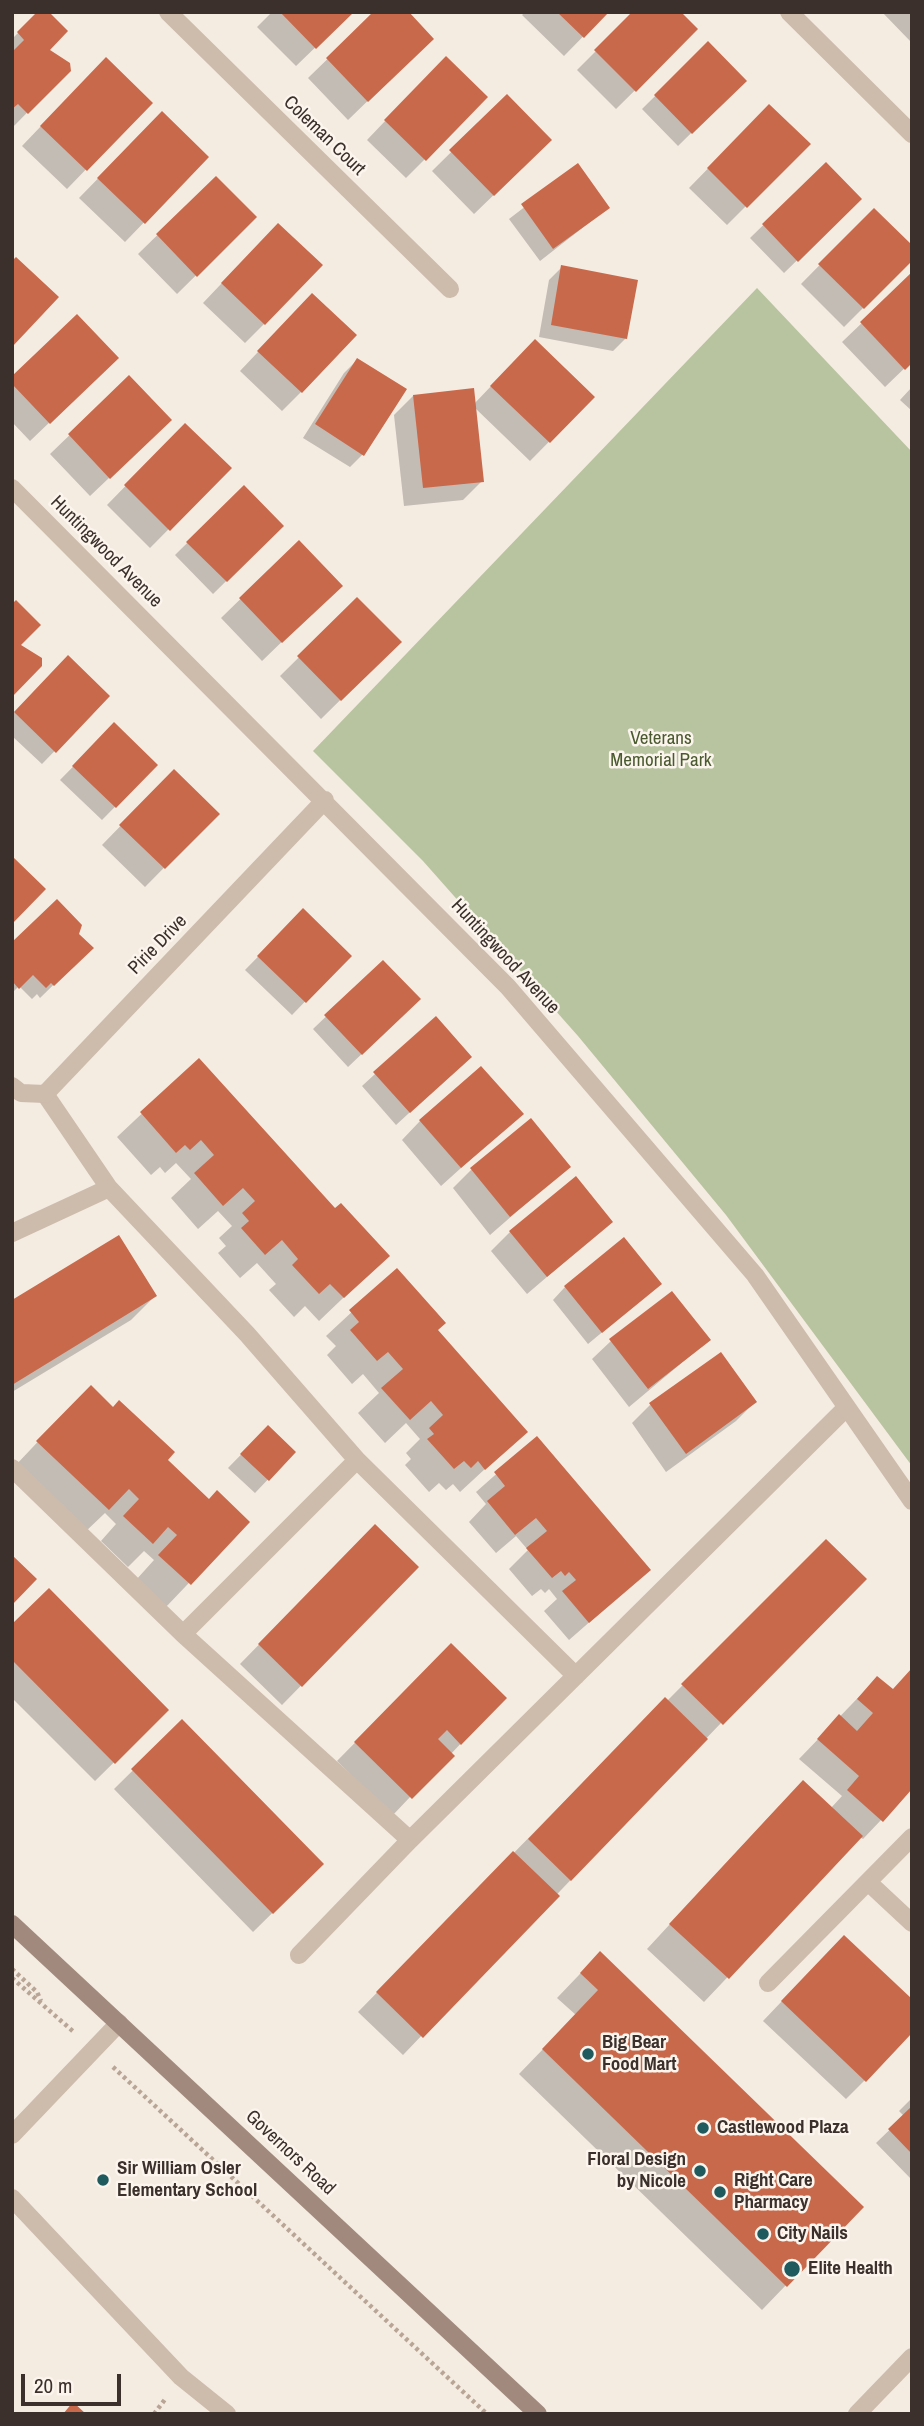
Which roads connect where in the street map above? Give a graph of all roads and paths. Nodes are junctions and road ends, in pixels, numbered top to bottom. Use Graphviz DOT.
graph roads {
  1 [pos="168,12"];
  2 [pos="789,12"];
  3 [pos="912,134"];
  4 [pos="450,289"];
  5 [pos="12,488"];
  6 [pos="325,800"];
  7 [pos="12,1086"];
  8 [pos="45,1094"];
  9 [pos="109,1188"];
  10 [pos="12,1233"];
  11 [pos="845,1409"];
  12 [pos="357,1460"];
  13 [pos="12,1468"];
  14 [pos="912,1501"];
  15 [pos="183,1634"];
  16 [pos="576,1676"];
  17 [pos="912,1837"];
  18 [pos="410,1840"];
  19 [pos="868,1882"];
  20 [pos="912,1923"];
  21 [pos="12,1924"];
  22 [pos="299,1955"];
  23 [pos="12,1969"];
  24 [pos="12,1978"];
  25 [pos="768,1983"];
  26 [pos="43,2005"];
  27 [pos="120,2023"];
  28 [pos="94,2049"];
  29 [pos="12,2135"];
  30 [pos="12,2198"];
  31 [pos="912,2357"];
  32 [pos="227,2414"];
  33 [pos="487,2414"];
  34 [pos="538,2414"];
  35 [pos="857,2414"];
  1 -- 4 [label="street, Coleman Court"];
  2 -- 3 [label="street"];
  5 -- 6 [label="street, Huntingwood Avenue"];
  6 -- 8 [label="street, Pirie Drive"];
  6 -- 11 [label="street, Huntingwood Avenue"];
  7 -- 8 [label="street"];
  8 -- 9 [label="street"];
  9 -- 10 [label="street"];
  9 -- 12 [label="street"];
  11 -- 14 [label="street, Huntingwood Avenue"];
  11 -- 16 [label="street"];
  12 -- 15 [label="street"];
  12 -- 16 [label="street"];
  13 -- 15 [label="street"];
  15 -- 18 [label="street"];
  16 -- 18 [label="street"];
  17 -- 19 [label="street"];
  18 -- 22 [label="street"];
  19 -- 20 [label="street"];
  19 -- 25 [label="street"];
  21 -- 27 [label="main road, Governors Road"];
  23 -- 26 [label="path"];
  24 -- 26 [label="path"];
  26 -- 28 [label="path"];
  27 -- 28 [label="street"];
  27 -- 34 [label="main road, Governors Road"];
  28 -- 29 [label="street"];
  28 -- 33 [label="path"];
  30 -- 32 [label="street"];
  31 -- 35 [label="street"];
}
